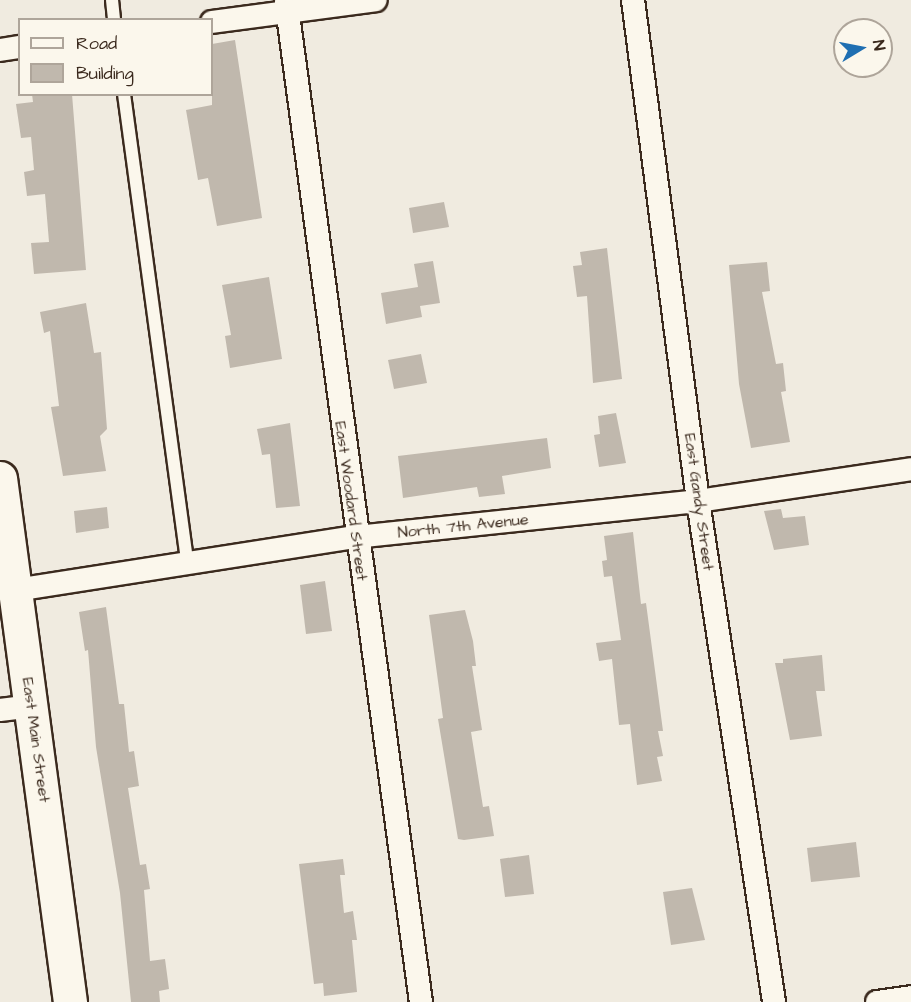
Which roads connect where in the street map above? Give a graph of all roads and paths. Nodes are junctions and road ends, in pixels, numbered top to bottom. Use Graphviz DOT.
graph roads {
  1 [pos="112,0"];
  2 [pos="376,0"];
  3 [pos="633,0"];
  4 [pos="286,6"];
  5 [pos="114,18"];
  6 [pos="213,22"];
  7 [pos="18,47"];
  8 [pos="0,50"];
  9 [pos="124,96"];
  10 [pos="911,469"];
  11 [pos="0,478"];
  12 [pos="698,501"];
  13 [pos="356,537"];
  14 [pos="187,563"];
  15 [pos="16,590"];
  16 [pos="16,708"];
  17 [pos="911,997"];
  18 [pos="70,1002"];
  19 [pos="421,1002"];
  20 [pos="774,1002"];
  21 [pos="877,1002"];
  1 -- 5 [label="lane"];
  2 -- 4 [label="street"];
  3 -- 12 [label="street, East Gandy Street"];
  4 -- 6 [label="street"];
  4 -- 13 [label="street, East Woodard Street"];
  7 -- 8 [label="street"];
  9 -- 14 [label="lane"];
  10 -- 12 [label="street, North 7th Avenue"];
  11 -- 15 [label="main road, East Main Street"];
  12 -- 13 [label="street, North 7th Avenue"];
  12 -- 20 [label="street, East Gandy Street"];
  13 -- 14 [label="street, North 7th Avenue"];
  13 -- 19 [label="street, East Woodard Street"];
  14 -- 15 [label="street, North 7th Avenue"];
  15 -- 16 [label="main road, East Main Street"];
  16 -- 18 [label="main road, East Main Street"];
  17 -- 21 [label="street"];
}
